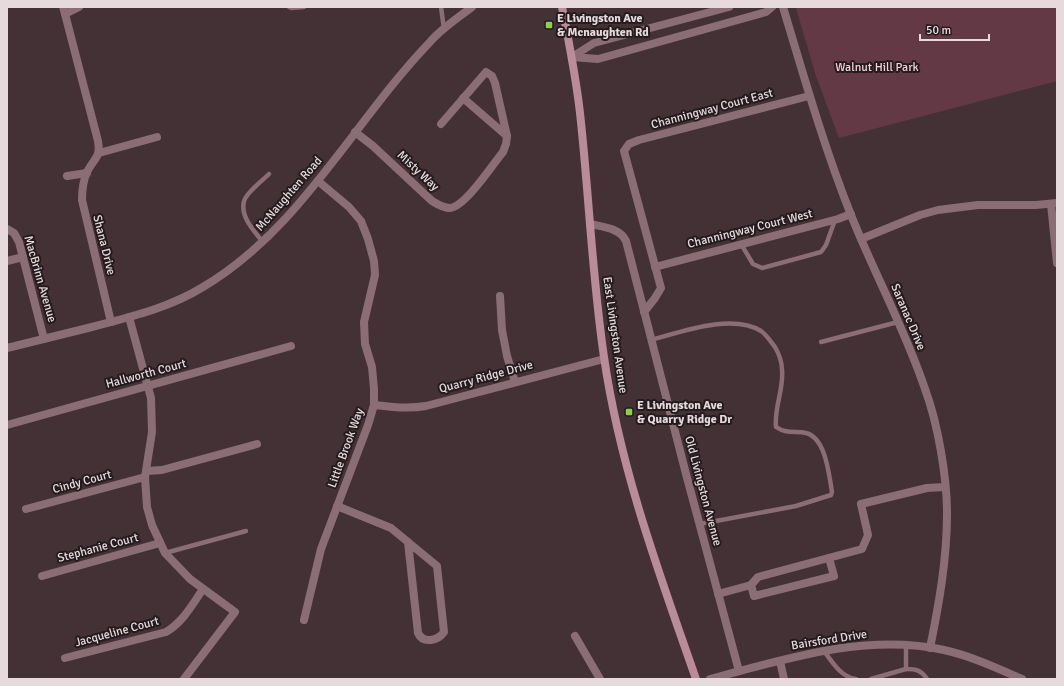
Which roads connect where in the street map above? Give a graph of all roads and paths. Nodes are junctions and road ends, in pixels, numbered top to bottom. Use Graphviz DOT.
graph roads {
  1 [pos="79,7"];
  2 [pos="289,7"];
  3 [pos="304,7"];
  4 [pos="441,7"];
  5 [pos="472,7"];
  6 [pos="562,7"];
  7 [pos="729,7"];
  8 [pos="772,7"];
  9 [pos="783,7"];
  10 [pos="64,11"];
  11 [pos="444,29"];
  12 [pos="572,57"];
  13 [pos="809,96"];
  14 [pos="464,98"];
  15 [pos="441,124"];
  16 [pos="355,132"];
  17 [pos="507,136"];
  18 [pos="157,137"];
  19 [pos="99,153"];
  20 [pos="87,172"];
  21 [pos="269,174"];
  22 [pos="67,176"];
  23 [pos="318,181"];
  24 [pos="1054,204"];
  25 [pos="851,214"];
  26 [pos="835,220"];
  27 [pos="590,224"];
  28 [pos="7,229"];
  29 [pos="861,239"];
  30 [pos="262,242"];
  31 [pos="741,244"];
  32 [pos="23,257"];
  33 [pos="7,261"];
  34 [pos="1057,263"];
  35 [pos="655,267"];
  36 [pos="500,296"];
  37 [pos="644,312"];
  38 [pos="129,318"];
  39 [pos="111,322"];
  40 [pos="898,322"];
  41 [pos="44,339"];
  42 [pos="651,340"];
  43 [pos="821,342"];
  44 [pos="291,346"];
  45 [pos="7,348"];
  46 [pos="604,358"];
  47 [pos="515,382"];
  48 [pos="147,386"];
  49 [pos="374,405"];
  50 [pos="7,425"];
  51 [pos="258,444"];
  52 [pos="146,474"];
  53 [pos="945,487"];
  54 [pos="337,506"];
  55 [pos="26,509"];
  56 [pos="700,524"];
  57 [pos="246,531"];
  58 [pos="408,542"];
  59 [pos="160,543"];
  60 [pos="166,553"];
  61 [pos="829,558"];
  62 [pos="42,576"];
  63 [pos="751,585"];
  64 [pos="203,589"];
  65 [pos="718,594"];
  66 [pos="304,620"];
  67 [pos="575,636"];
  68 [pos="906,646"];
  69 [pos="930,648"];
  70 [pos="824,651"];
  71 [pos="65,658"];
  72 [pos="780,661"];
  73 [pos="906,669"];
  74 [pos="739,671"];
  75 [pos="184,679"];
  76 [pos="600,679"];
  77 [pos="696,679"];
  78 [pos="710,679"];
  79 [pos="784,679"];
  80 [pos="856,679"];
  81 [pos="871,679"];
  82 [pos="927,679"];
  83 [pos="1022,679"];
  1 -- 10 [label="street"];
  2 -- 3 [label="lane"];
  4 -- 11 [label="lane"];
  5 -- 11 [label="street, McNaughten Road"];
  6 -- 12 [label="main road, East Livingston Avenue"];
  7 -- 12 [label="street"];
  8 -- 12 [label="street"];
  9 -- 13 [label="street, Saranac Drive"];
  10 -- 19 [label="street"];
  11 -- 16 [label="street, McNaughten Road"];
  12 -- 27 [label="main road, East Livingston Avenue"];
  13 -- 25 [label="street, Saranac Drive"];
  13 -- 35 [label="street, Channingway Court East"];
  14 -- 15 [label="street"];
  14 -- 17 [label="street"];
  14 -- 17 [label="street"];
  16 -- 17 [label="street, Misty Way"];
  16 -- 23 [label="street, McNaughten Road"];
  18 -- 19 [label="street"];
  19 -- 20 [label="street, Shana Drive"];
  20 -- 22 [label="street"];
  20 -- 39 [label="street, Shana Drive"];
  21 -- 30 [label="lane"];
  23 -- 30 [label="street, McNaughten Road"];
  23 -- 49 [label="street, Little Brook Way"];
  24 -- 29 [label="street"];
  24 -- 34 [label="street"];
  25 -- 26 [label="street, Channingway Court West"];
  25 -- 29 [label="street, Saranac Drive"];
  26 -- 31 [label="street, Channingway Court West"];
  26 -- 31 [label="lane"];
  27 -- 37 [label="street, Old Livingston Avenue"];
  27 -- 46 [label="main road, East Livingston Avenue"];
  28 -- 32 [label="street, MacBrinn Avenue"];
  29 -- 40 [label="street, Saranac Drive"];
  30 -- 38 [label="street, McNaughten Road"];
  31 -- 35 [label="street, Channingway Court West"];
  32 -- 33 [label="street"];
  32 -- 41 [label="street, MacBrinn Avenue"];
  35 -- 37 [label="street"];
  36 -- 47 [label="street"];
  37 -- 42 [label="street, Old Livingston Avenue"];
  38 -- 39 [label="street, McNaughten Road"];
  38 -- 48 [label="street"];
  39 -- 41 [label="street, McNaughten Road"];
  40 -- 43 [label="lane"];
  40 -- 53 [label="street, Saranac Drive"];
  41 -- 45 [label="street, McNaughten Road"];
  42 -- 56 [label="street, Old Livingston Avenue"];
  42 -- 56 [label="lane"];
  44 -- 48 [label="street, Hallworth Court"];
  46 -- 47 [label="street, Quarry Ridge Drive"];
  46 -- 77 [label="main road, East Livingston Avenue"];
  47 -- 49 [label="street, Quarry Ridge Drive"];
  48 -- 50 [label="street, Hallworth Court"];
  48 -- 52 [label="street"];
  49 -- 54 [label="street, Little Brook Way"];
  51 -- 52 [label="street, Cindy Court"];
  52 -- 55 [label="street, Cindy Court"];
  52 -- 59 [label="street"];
  53 -- 61 [label="street"];
  53 -- 69 [label="street, Saranac Drive"];
  54 -- 58 [label="street, Little Brook Way"];
  54 -- 66 [label="street, Little Brook Way"];
  56 -- 65 [label="street, Old Livingston Avenue"];
  57 -- 60 [label="lane"];
  58 -- 58 [label="street, Little Brook Way"];
  59 -- 60 [label="street"];
  59 -- 62 [label="street, Stephanie Court"];
  60 -- 64 [label="street"];
  61 -- 63 [label="street"];
  61 -- 63 [label="street"];
  63 -- 65 [label="street"];
  64 -- 71 [label="street, Jacqueline Court"];
  64 -- 75 [label="street"];
  65 -- 74 [label="street, Old Livingston Avenue"];
  67 -- 76 [label="street"];
  68 -- 69 [label="street, Bairsford Drive"];
  68 -- 70 [label="street, Bairsford Drive"];
  68 -- 73 [label="lane"];
  69 -- 83 [label="street, Bairsford Drive"];
  70 -- 72 [label="street, Bairsford Drive"];
  70 -- 80 [label="lane"];
  72 -- 74 [label="street, Bairsford Drive"];
  72 -- 79 [label="street"];
  73 -- 81 [label="lane"];
  73 -- 82 [label="lane"];
  74 -- 78 [label="street, Bairsford Drive"];
}
